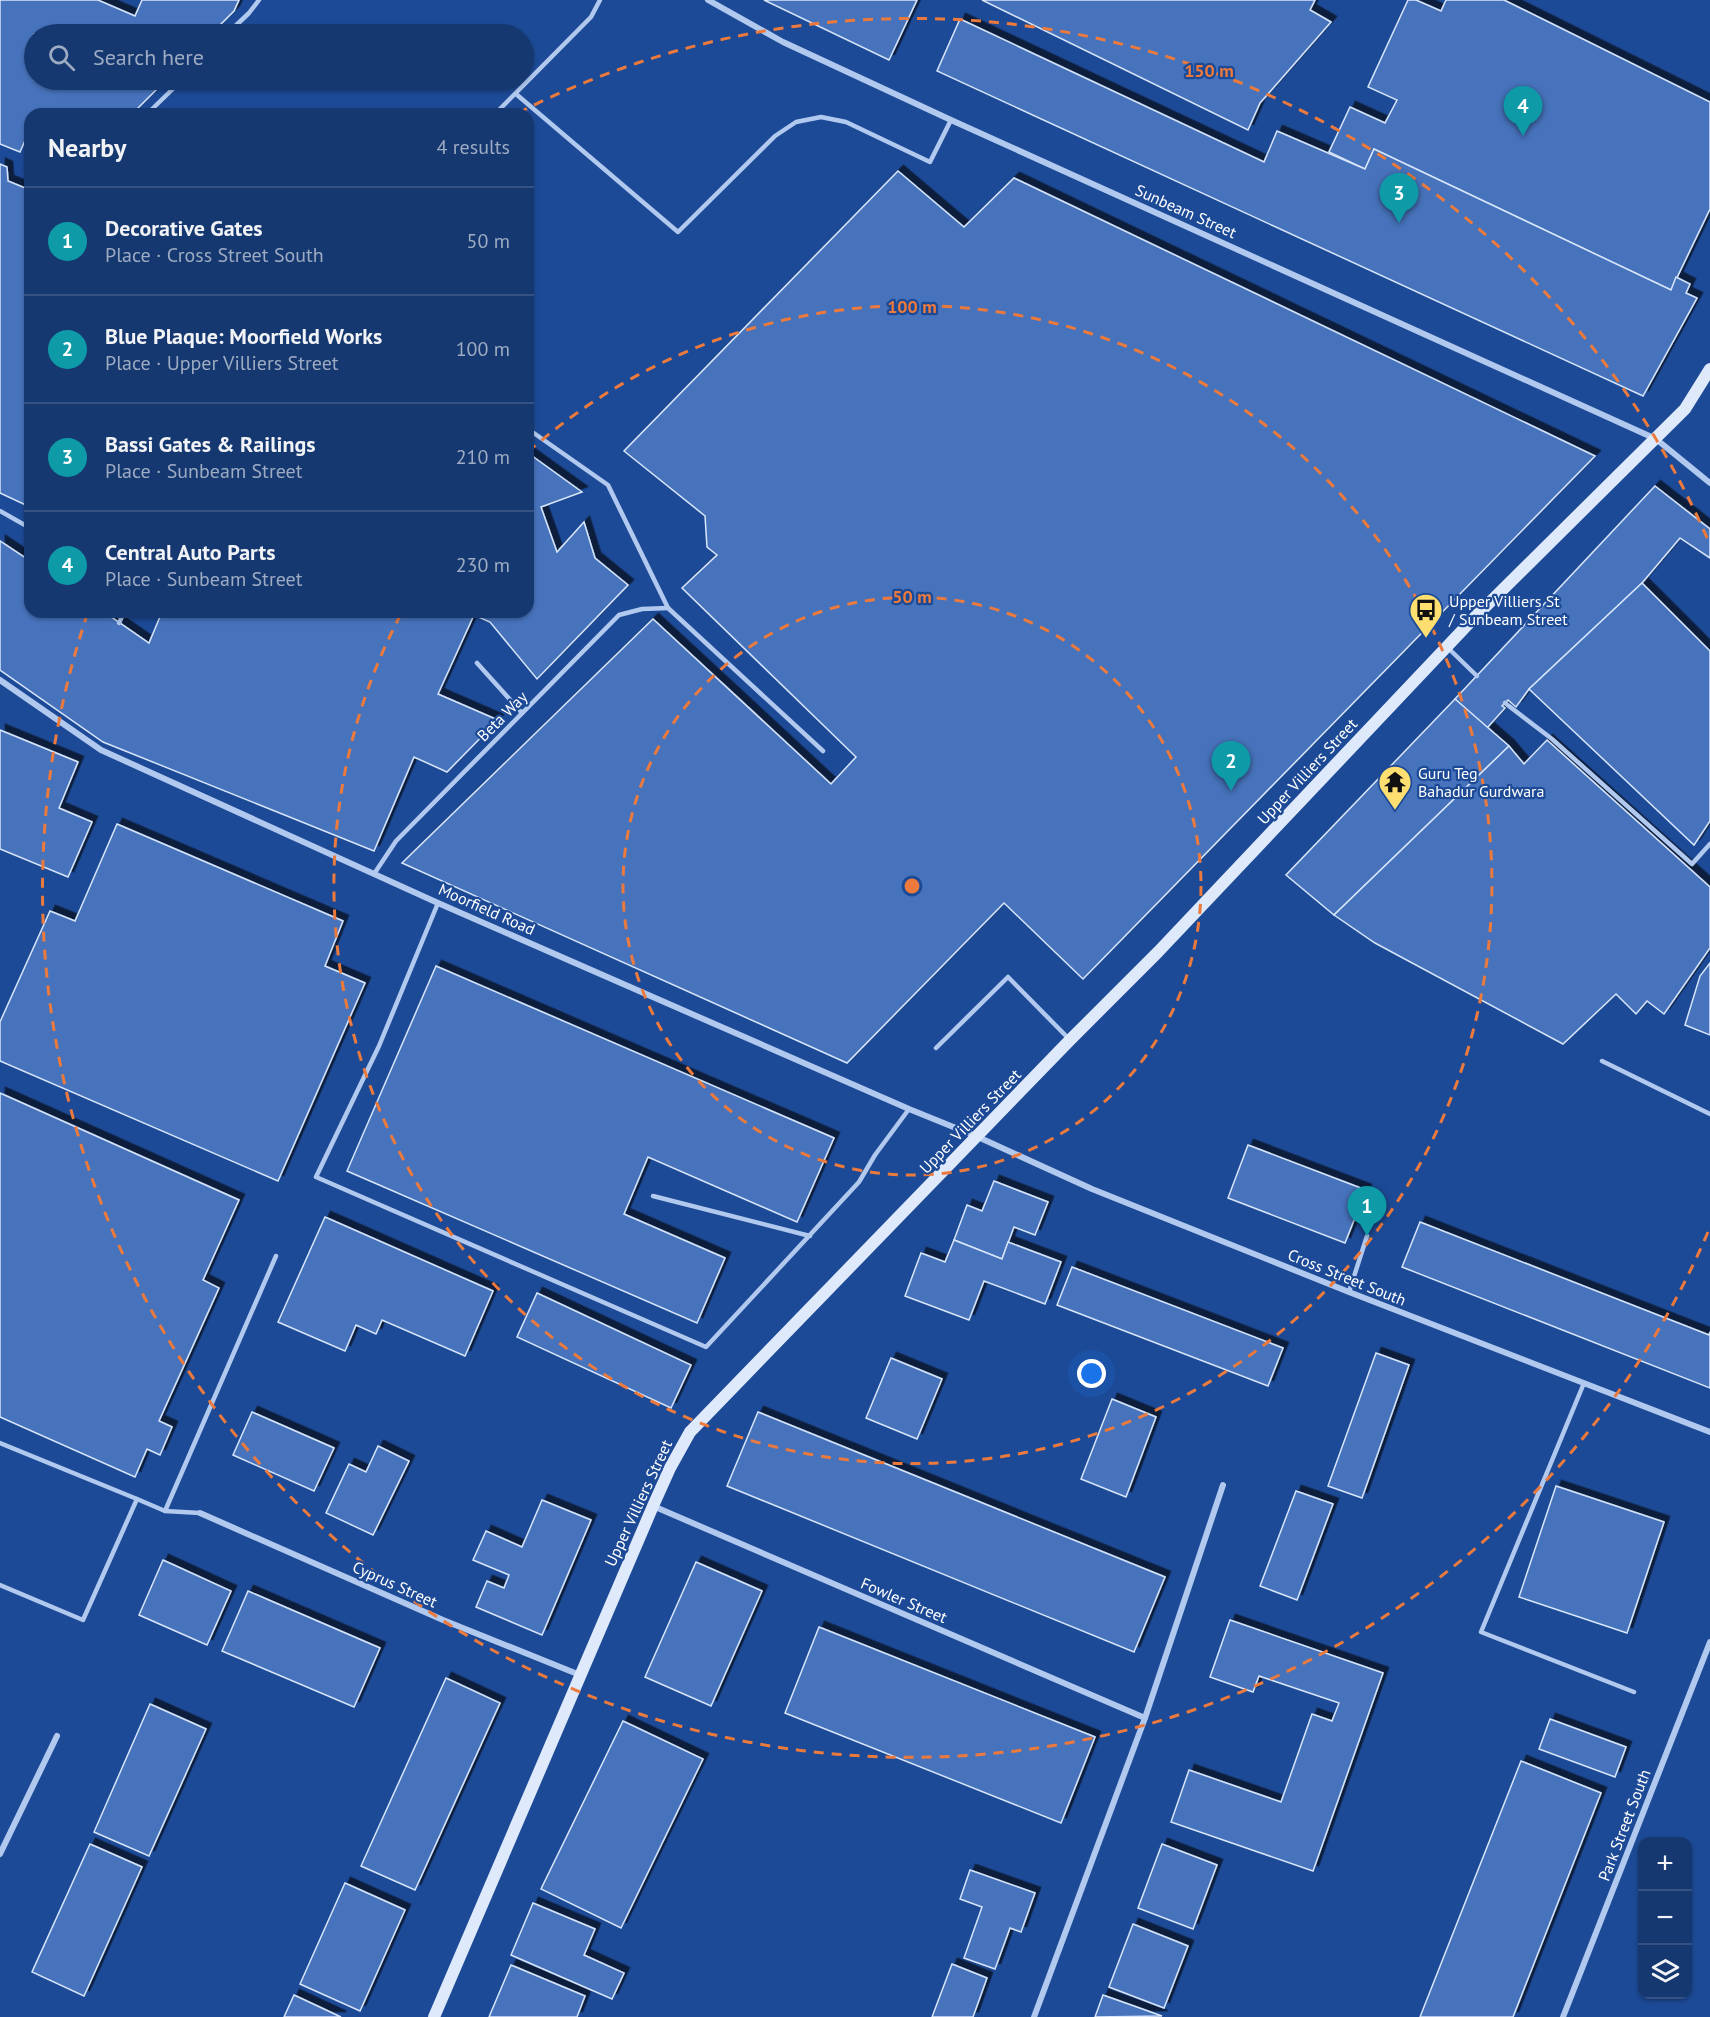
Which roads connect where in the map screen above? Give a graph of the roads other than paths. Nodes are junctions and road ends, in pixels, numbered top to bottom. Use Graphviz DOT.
graph roads {
  1 [pos="258,0"];
  2 [pos="600,0"];
  3 [pos="708,0"];
  4 [pos="237,24"];
  5 [pos="534,76"];
  6 [pos="172,90"];
  7 [pos="520,90"];
  8 [pos="516,94"];
  9 [pos="153,108"];
  10 [pos="501,108"];
  11 [pos="532,108"];
  12 [pos="534,109"];
  13 [pos="951,120"];
  14 [pos="1710,369"];
  15 [pos="534,433"];
  16 [pos="1656,439"];
  17 [pos="1710,483"];
  18 [pos="0,511"];
  19 [pos="24,525"];
  20 [pos="668,608"];
  21 [pos="121,618"];
  22 [pos="119,623"];
  23 [pos="1447,647"];
  24 [pos="477,663"];
  25 [pos="1477,676"];
  26 [pos="0,680"];
  27 [pos="1505,703"];
  28 [pos="522,713"];
  29 [pos="76,723"];
  30 [pos="72,731"];
  31 [pos="823,752"];
  32 [pos="1710,844"];
  33 [pos="374,874"];
  34 [pos="438,903"];
  35 [pos="1070,1040"];
  36 [pos="936,1048"];
  37 [pos="1602,1061"];
  38 [pos="909,1109"];
  39 [pos="1710,1114"];
  40 [pos="978,1137"];
  41 [pos="654,1197"];
  42 [pos="810,1236"];
  43 [pos="1366,1236"];
  44 [pos="276,1256"];
  45 [pos="1349,1292"];
  46 [pos="1584,1383"];
  47 [pos="1710,1432"];
  48 [pos="0,1443"];
  49 [pos="1223,1485"];
  50 [pos="137,1499"];
  51 [pos="653,1506"];
  52 [pos="165,1511"];
  53 [pos="200,1513"];
  54 [pos="0,1585"];
  55 [pos="1710,1642"];
  56 [pos="580,1675"];
  57 [pos="1634,1692"];
  58 [pos="1145,1718"];
  59 [pos="57,1736"];
  60 [pos="0,1854"];
  61 [pos="434,2017"];
  62 [pos="1034,2017"];
  63 [pos="1563,2017"];
  1 -- 4 [label="lane"];
  2 -- 5 [label="lane"];
  3 -- 13 [label="street, Sunbeam Street"];
  6 -- 9 [label="lane"];
  7 -- 8 [label="lane"];
  8 -- 10 [label="lane"];
  8 -- 11 [label="lane"];
  12 -- 13 [label="lane"];
  13 -- 16 [label="street, Sunbeam Street"];
  14 -- 16 [label="street, Upper Villiers Street"];
  15 -- 20 [label="lane"];
  16 -- 17 [label="street, Sunbeam Street"];
  16 -- 23 [label="street, Upper Villiers Street"];
  18 -- 19 [label="lane"];
  20 -- 28 [label="lane, Beta Way"];
  20 -- 31 [label="lane"];
  21 -- 22 [label="lane"];
  23 -- 25 [label="lane"];
  23 -- 35 [label="street, Upper Villiers Street"];
  24 -- 28 [label="lane"];
  26 -- 30 [label="street, Moorfield Road"];
  27 -- 32 [label="lane"];
  28 -- 33 [label="lane, Beta Way"];
  29 -- 30 [label="lane"];
  30 -- 33 [label="street, Moorfield Road"];
  33 -- 34 [label="street, Moorfield Road"];
  34 -- 38 [label="street, Moorfield Road"];
  34 -- 42 [label="lane"];
  35 -- 36 [label="lane"];
  35 -- 40 [label="street, Upper Villiers Street"];
  37 -- 39 [label="lane"];
  38 -- 40 [label="street, Moorfield Road"];
  38 -- 42 [label="lane"];
  40 -- 45 [label="street, Cross Street South"];
  40 -- 51 [label="street, Upper Villiers Street"];
  41 -- 42 [label="lane"];
  43 -- 45 [label="lane"];
  44 -- 52 [label="lane"];
  45 -- 46 [label="street, Cross Street South"];
  46 -- 47 [label="street, Cross Street South"];
  46 -- 57 [label="lane"];
  48 -- 50 [label="lane"];
  49 -- 58 [label="street"];
  50 -- 52 [label="lane"];
  50 -- 54 [label="lane"];
  51 -- 56 [label="street, Upper Villiers Street"];
  51 -- 58 [label="street, Fowler Street"];
  52 -- 53 [label="lane"];
  53 -- 56 [label="street, Cyprus Street"];
  55 -- 63 [label="street, Park Street South"];
  56 -- 61 [label="street, Upper Villiers Street"];
  58 -- 62 [label="street"];
  59 -- 60 [label="street"];
}
